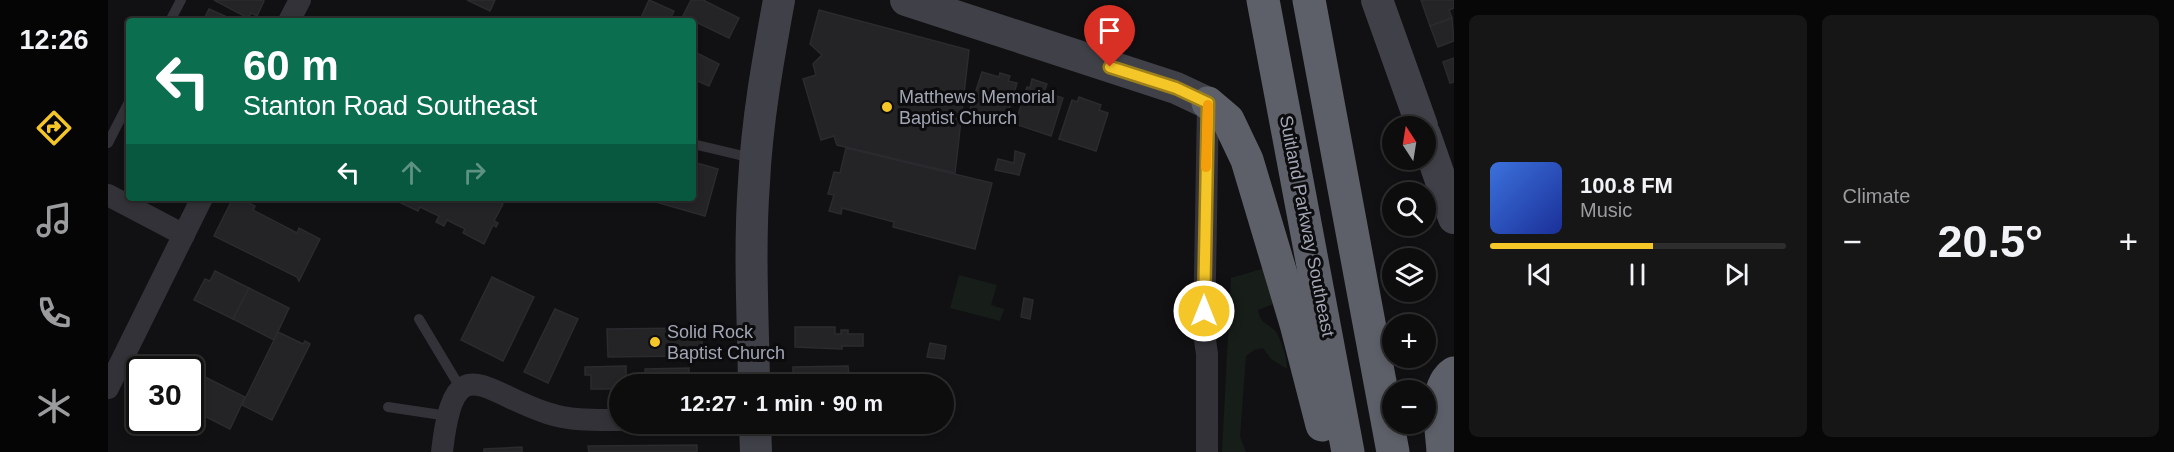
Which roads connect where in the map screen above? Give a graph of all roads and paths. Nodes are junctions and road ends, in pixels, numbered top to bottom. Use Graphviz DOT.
graph roads {
  1 [pos="181,0"];
  2 [pos="300,0"];
  3 [pos="779,0"];
  4 [pos="906,0"];
  5 [pos="1263,0"];
  6 [pos="1309,0"];
  7 [pos="1377,0"];
  8 [pos="172,18"];
  9 [pos="291,18"];
  10 [pos="1208,103"];
  11 [pos="126,108"];
  12 [pos="1418,116"];
  13 [pos="108,143"];
  14 [pos="696,145"];
  15 [pos="1436,154"];
  16 [pos="755,159"];
  17 [pos="1447,174"];
  18 [pos="108,195"];
  19 [pos="201,201"];
  20 [pos="1454,218"];
  21 [pos="184,235"];
  22 [pos="419,319"];
  23 [pos="1454,373"];
  24 [pos="754,374"];
  25 [pos="108,388"];
  26 [pos="461,389"];
  27 [pos="388,407"];
  28 [pos="449,413"];
  29 [pos="609,420"];
  30 [pos="755,434"];
  31 [pos="442,452"];
  32 [pos="756,452"];
  33 [pos="1207,452"];
  34 [pos="1331,452"];
  35 [pos="1348,452"];
  36 [pos="1393,452"];
  37 [pos="1443,452"];
  1 -- 8 [label="lane"];
  2 -- 9 [label="street"];
  3 -- 16 [label="main road"];
  4 -- 10 [label="main road"];
  5 -- 35 [label="highway, Suitland Parkway Southeast"];
  6 -- 36 [label="highway"];
  7 -- 12 [label="main road"];
  10 -- 33 [label="street"];
  10 -- 34 [label="highway"];
  11 -- 13 [label="lane"];
  14 -- 16 [label="lane"];
  15 -- 17 [label="main road"];
  16 -- 24 [label="main road"];
  17 -- 20 [label="main road"];
  18 -- 21 [label="street"];
  19 -- 21 [label="street"];
  21 -- 25 [label="street"];
  22 -- 26 [label="lane"];
  23 -- 37 [label="highway"];
  26 -- 28 [label="street"];
  26 -- 29 [label="street"];
  27 -- 28 [label="lane"];
  28 -- 31 [label="street"];
  30 -- 32 [label="main road"];
}
